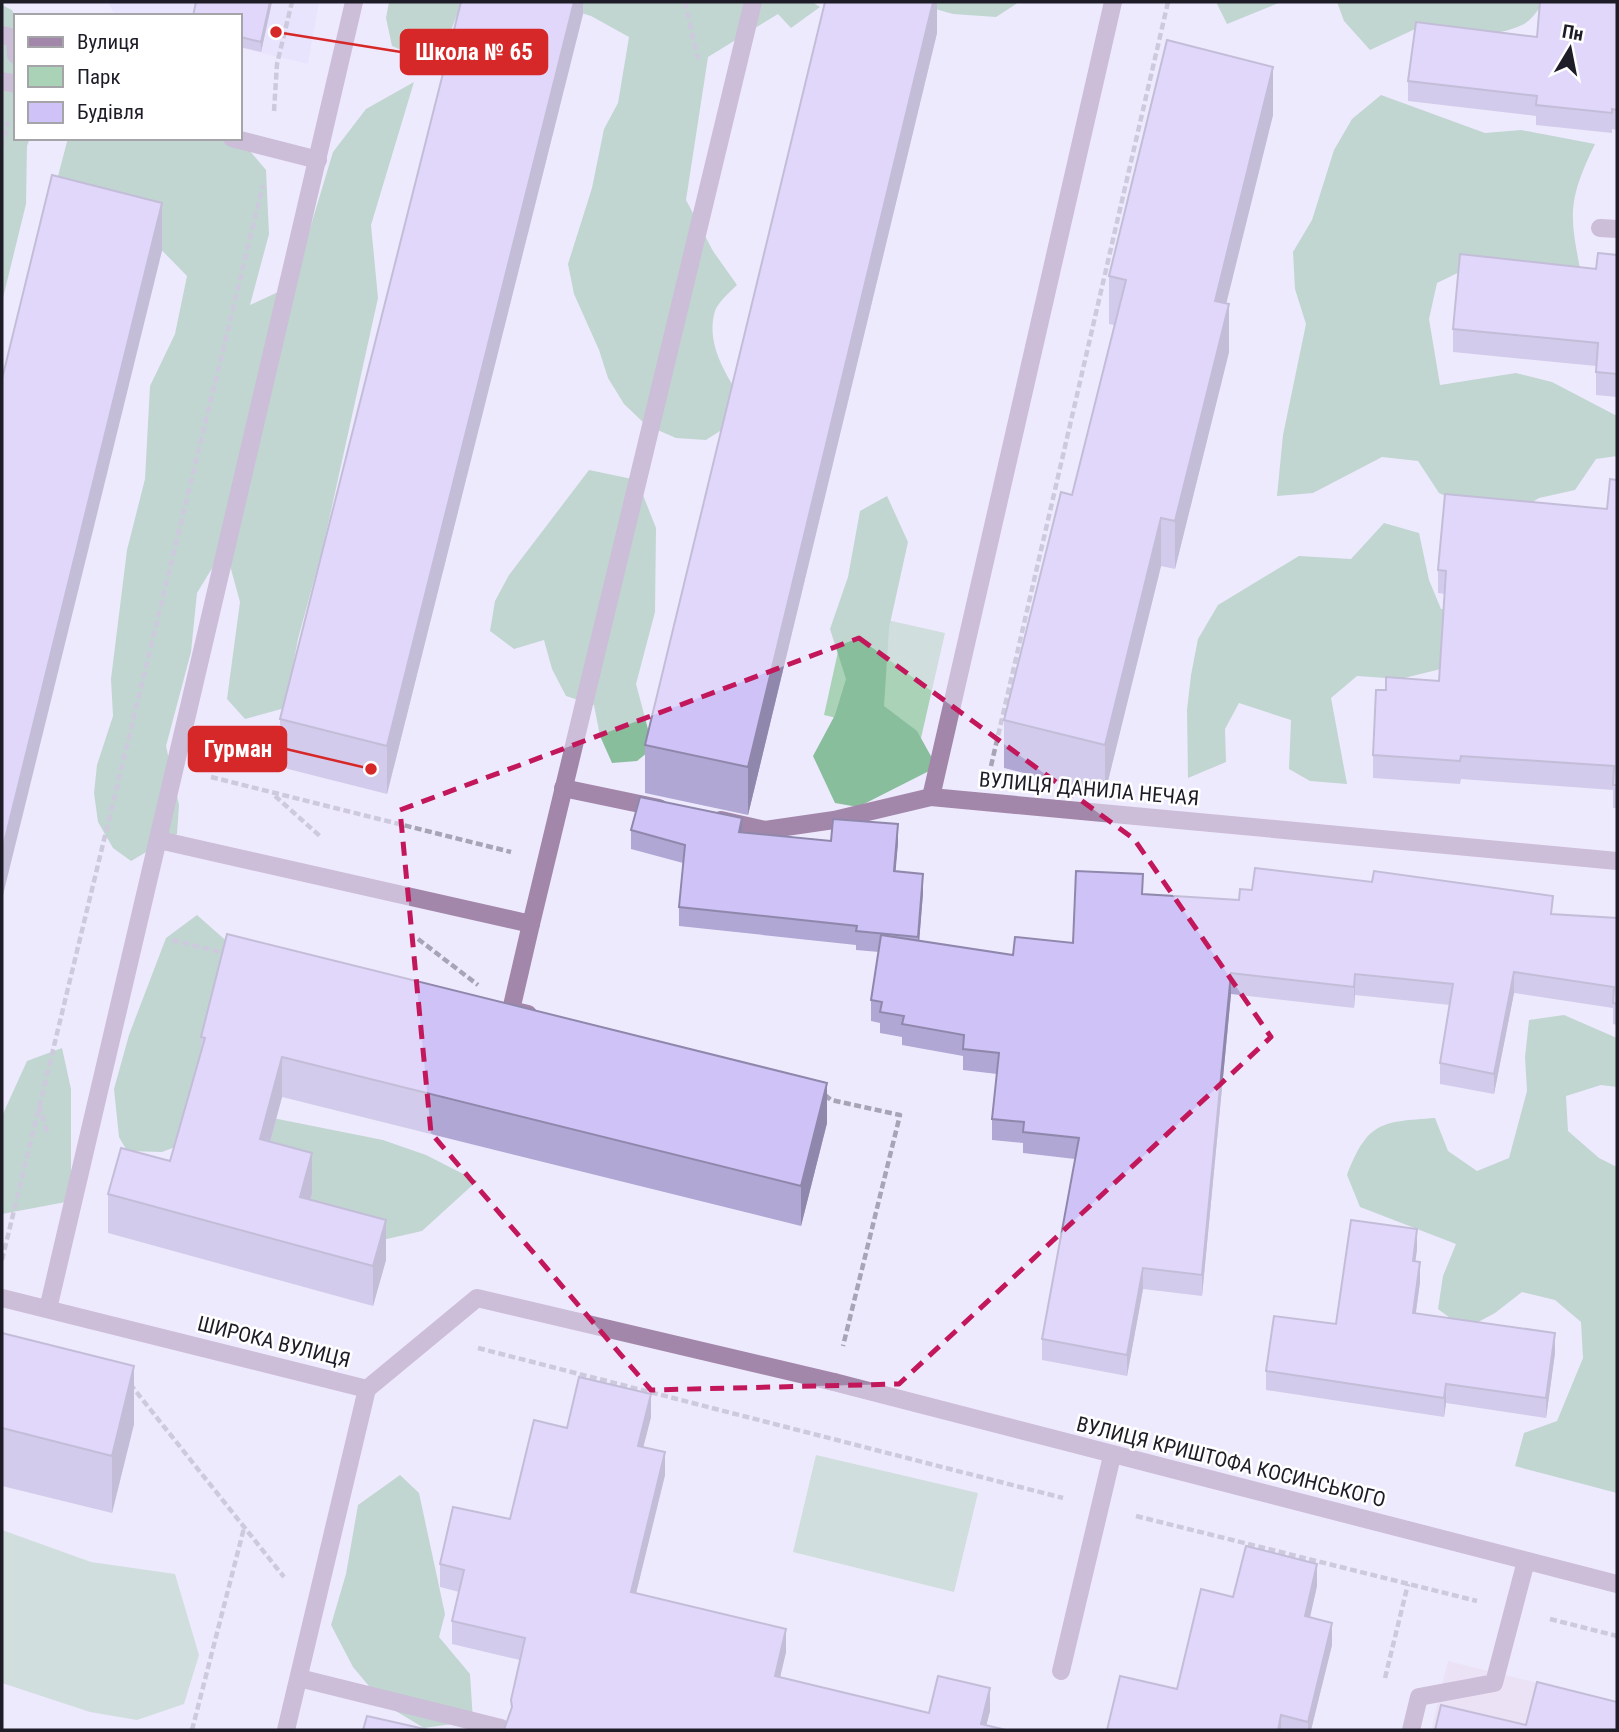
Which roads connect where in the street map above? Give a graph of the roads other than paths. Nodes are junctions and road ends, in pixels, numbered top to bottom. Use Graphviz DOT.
graph roads {
  1 [pos="355,2"];
  2 [pos="753,2"];
  3 [pos="1113,2"];
  4 [pos="240,140"];
  5 [pos="318,160"];
  6 [pos="563,788"];
  7 [pos="930,797"];
  8 [pos="671,810"];
  9 [pos="697,816"];
  10 [pos="159,840"];
  11 [pos="1617,861"];
  12 [pos="531,924"];
  13 [pos="551,1019"];
  14 [pos="2,1298"];
  15 [pos="48,1309"];
  16 [pos="834,1382"];
  17 [pos="368,1389"];
  18 [pos="1112,1456"];
  19 [pos="1527,1561"];
  20 [pos="1617,1584"];
  21 [pos="1061,1671"];
  22 [pos="299,1678"];
  23 [pos="502,1728"];
  24 [pos="286,1730"];
  25 [pos="1411,1730"];
  1 -- 5 [label="street"];
  2 -- 6 [label="street"];
  3 -- 7 [label="street"];
  4 -- 5 [label="street"];
  5 -- 10 [label="street"];
  6 -- 8 [label="street"];
  6 -- 12 [label="street"];
  7 -- 9 [label="street, ВУЛИЦЯ ДАНИЛА НЕЧАЯ"];
  7 -- 11 [label="street, ВУЛИЦЯ ДАНИЛА НЕЧАЯ"];
  10 -- 12 [label="street"];
  10 -- 15 [label="street"];
  12 -- 13 [label="street"];
  14 -- 15 [label="street, ШИРОКА ВУЛИЦЯ"];
  15 -- 17 [label="street, ШИРОКА ВУЛИЦЯ"];
  16 -- 17 [label="street, ШИРОКА ВУЛИЦЯ"];
  16 -- 18 [label="street, ВУЛИЦЯ КРИШТОФА КОСИНСЬКОГО"];
  17 -- 22 [label="street"];
  18 -- 19 [label="street, ВУЛИЦЯ КРИШТОФА КОСИНСЬКОГО"];
  18 -- 21 [label="street"];
  19 -- 20 [label="street, ВУЛИЦЯ КРИШТОФА КОСИНСЬКОГО"];
  19 -- 25 [label="street"];
  22 -- 23 [label="street"];
  22 -- 24 [label="street"];
}
